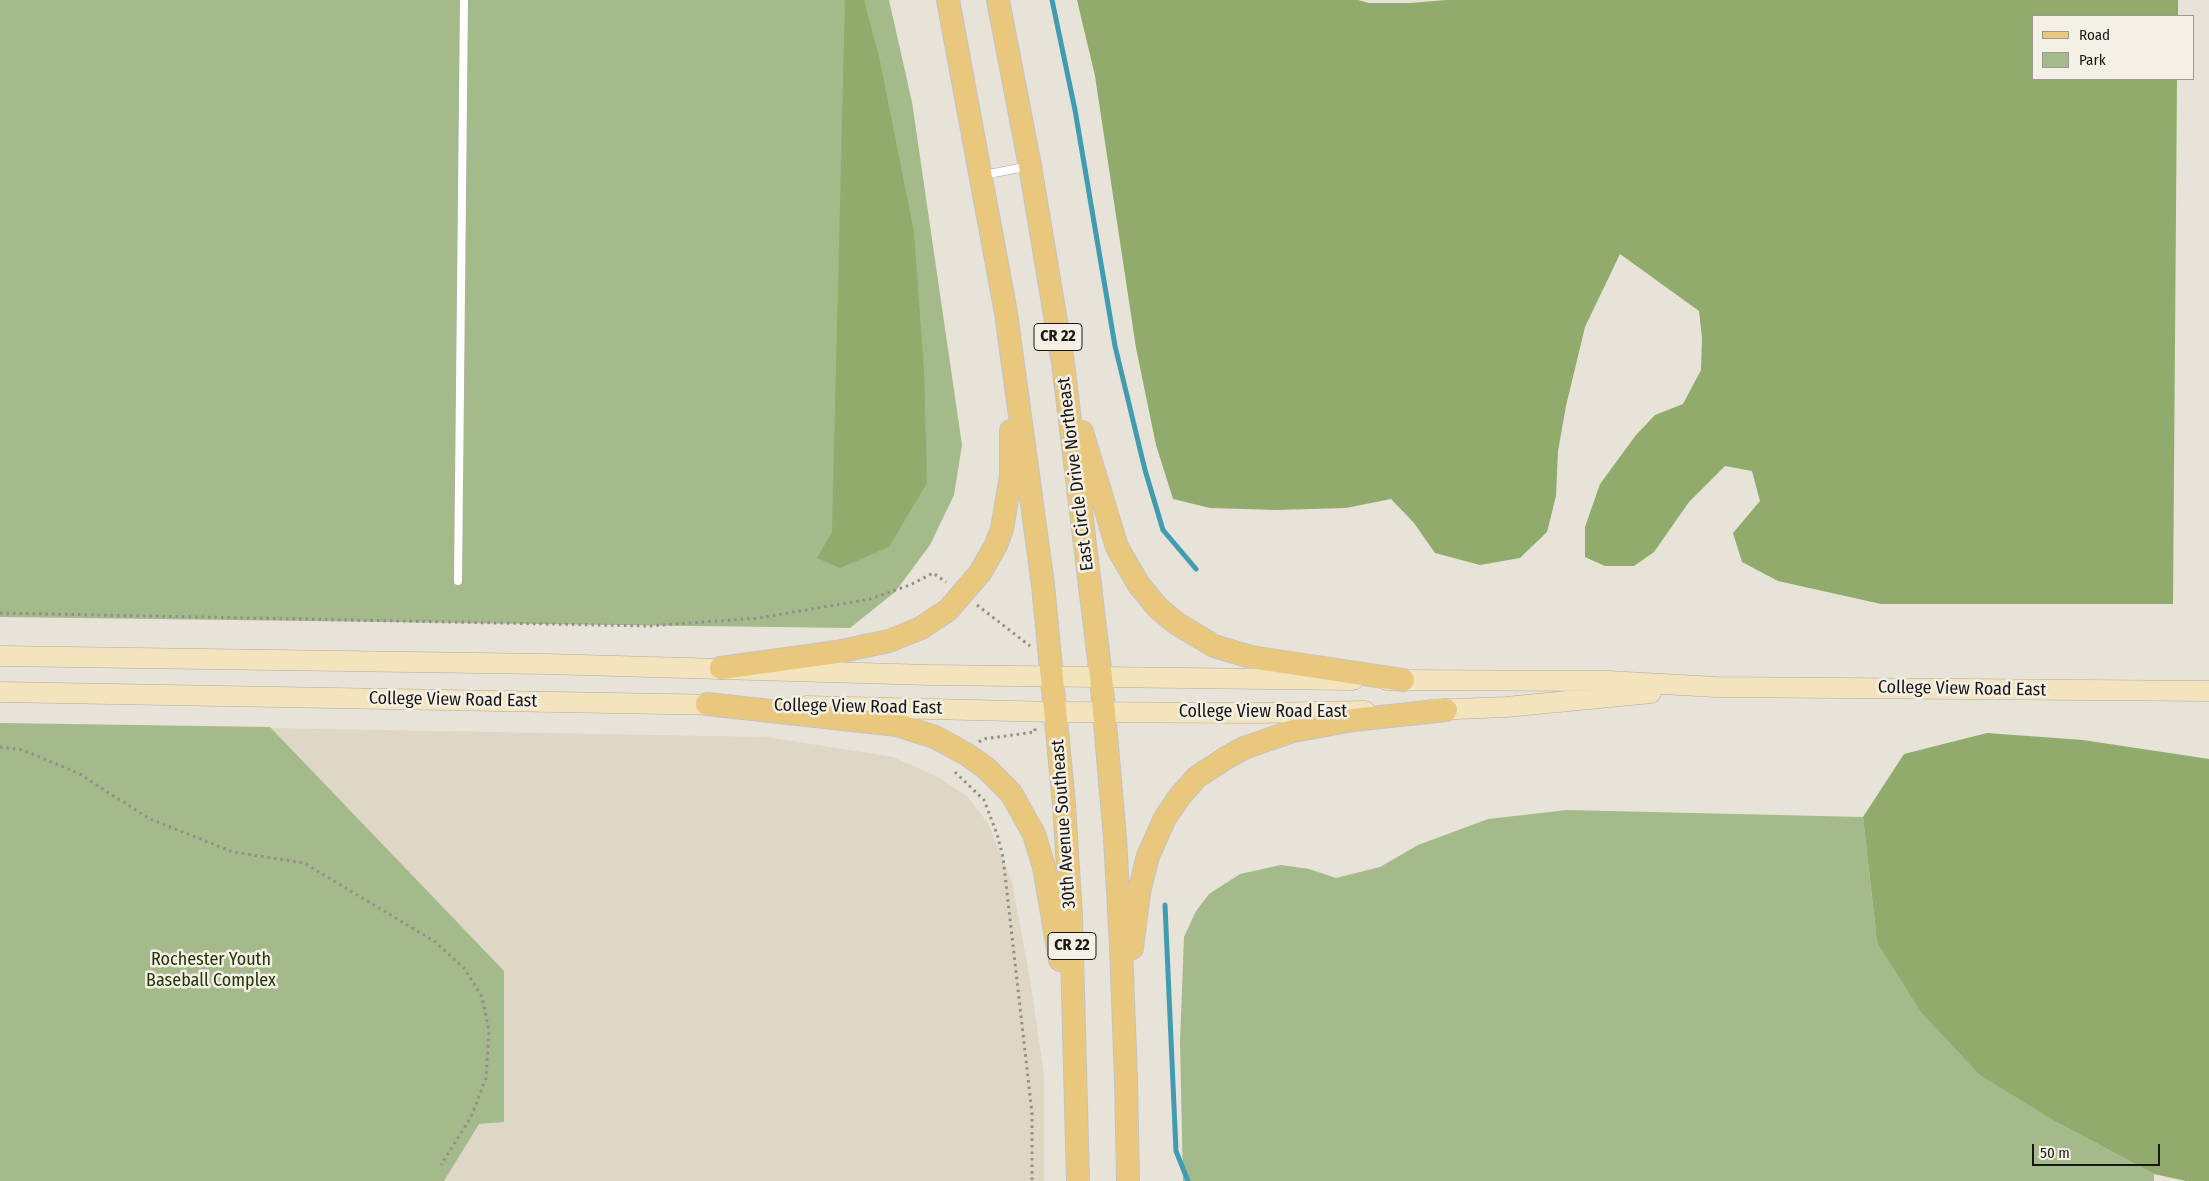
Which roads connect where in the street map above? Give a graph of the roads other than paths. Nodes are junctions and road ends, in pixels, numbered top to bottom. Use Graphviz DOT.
graph roads {
  1 [pos="464,0"];
  2 [pos="948,0"];
  3 [pos="998,0"];
  4 [pos="1030,166"];
  5 [pos="982,175"];
  6 [pos="1006,313"];
  7 [pos="1063,363"];
  8 [pos="458,581"];
  9 [pos="0,656"];
  10 [pos="721,668"];
  11 [pos="1052,677"];
  12 [pos="1101,677"];
  13 [pos="1403,680"];
  14 [pos="1716,687"];
  15 [pos="2209,691"];
  16 [pos="0,692"];
  17 [pos="708,704"];
  18 [pos="1446,710"];
  19 [pos="1055,712"];
  20 [pos="1104,712"];
  21 [pos="1076,1070"];
  22 [pos="1126,1079"];
  23 [pos="1078,1181"];
  24 [pos="1128,1181"];
  1 -- 8 [label="lane"];
  2 -- 5 [label="main road, CR 22"];
  3 -- 4 [label="main road, East Circle Drive Northeast / CR 22"];
  4 -- 5 [label="lane"];
  4 -- 7 [label="main road, East Circle Drive Northeast / CR 22"];
  5 -- 6 [label="main road, CR 22"];
  6 -- 10 [label="main road"];
  6 -- 11 [label="main road, CR 22"];
  7 -- 12 [label="main road, East Circle Drive Northeast / CR 22"];
  7 -- 13 [label="main road"];
  9 -- 10 [label="main road, College View Road East"];
  10 -- 11 [label="main road, College View Road East"];
  11 -- 12 [label="main road, College View Road East"];
  11 -- 19 [label="main road, 30th Avenue Southeast / CR 22"];
  12 -- 13 [label="main road, College View Road East"];
  12 -- 20 [label="main road, East Circle Drive Northeast / CR 22"];
  13 -- 14 [label="main road, College View Road East"];
  14 -- 15 [label="main road, College View Road East"];
  14 -- 18 [label="main road, College View Road East"];
  16 -- 17 [label="main road, College View Road East"];
  17 -- 19 [label="main road, College View Road East"];
  17 -- 21 [label="main road"];
  18 -- 20 [label="main road, College View Road East"];
  18 -- 22 [label="main road"];
  19 -- 20 [label="main road, College View Road East"];
  19 -- 21 [label="main road, 30th Avenue Southeast / CR 22"];
  20 -- 22 [label="main road, CR 22"];
  21 -- 23 [label="main road, 30th Avenue Southeast / CR 22"];
  22 -- 24 [label="main road, CR 22"];
}
